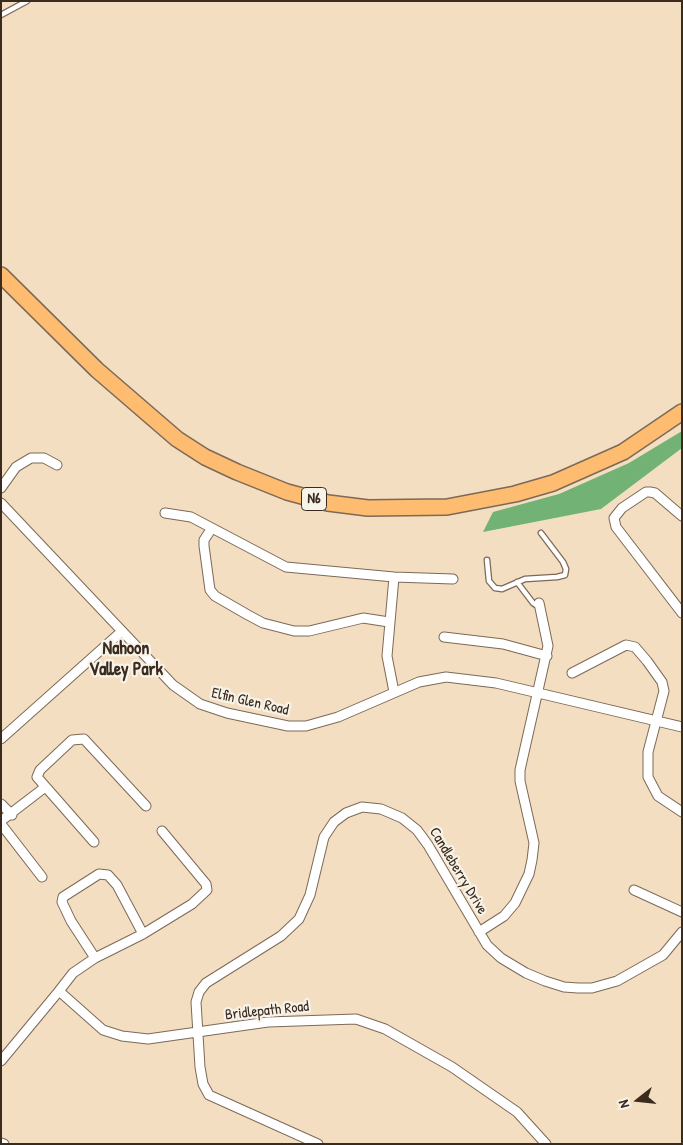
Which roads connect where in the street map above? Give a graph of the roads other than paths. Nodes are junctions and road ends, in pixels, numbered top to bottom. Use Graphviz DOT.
graph roads {
  1 [pos="27,1"];
  2 [pos="1,15"];
  3 [pos="1,276"];
  4 [pos="682,412"];
  5 [pos="57,466"];
  6 [pos="1,488"];
  7 [pos="1,503"];
  8 [pos="165,513"];
  9 [pos="682,516"];
  10 [pos="212,528"];
  11 [pos="541,533"];
  12 [pos="487,560"];
  13 [pos="394,577"];
  14 [pos="453,580"];
  15 [pos="517,582"];
  16 [pos="540,605"];
  17 [pos="682,613"];
  18 [pos="388,622"];
  19 [pos="122,632"];
  20 [pos="444,637"];
  21 [pos="547,656"];
  22 [pos="572,673"];
  23 [pos="394,692"];
  24 [pos="539,693"];
  25 [pos="656,722"];
  26 [pos="682,728"];
  27 [pos="1,739"];
  28 [pos="44,788"];
  29 [pos="1,804"];
  30 [pos="146,806"];
  31 [pos="682,812"];
  32 [pos="12,815"];
  33 [pos="1,822"];
  34 [pos="162,831"];
  35 [pos="94,842"];
  36 [pos="42,877"];
  37 [pos="634,890"];
  38 [pos="682,912"];
  39 [pos="479,932"];
  40 [pos="682,932"];
  41 [pos="143,934"];
  42 [pos="95,958"];
  43 [pos="59,991"];
  44 [pos="198,1033"];
  45 [pos="1,1061"];
  46 [pos="318,1144"];
  47 [pos="546,1144"];
  1 -- 2 [label="lane"];
  3 -- 4 [label="highway, N6"];
  5 -- 6 [label="street"];
  7 -- 19 [label="street, Elfin Glen Road"];
  8 -- 10 [label="street"];
  9 -- 17 [label="street"];
  10 -- 13 [label="street"];
  10 -- 18 [label="street"];
  11 -- 15 [label="lane"];
  12 -- 15 [label="lane"];
  13 -- 14 [label="street"];
  13 -- 18 [label="street"];
  15 -- 16 [label="lane"];
  16 -- 21 [label="street"];
  18 -- 23 [label="street"];
  19 -- 23 [label="street, Elfin Glen Road"];
  19 -- 27 [label="street"];
  20 -- 21 [label="street"];
  21 -- 24 [label="street"];
  22 -- 25 [label="street"];
  23 -- 24 [label="street, Elfin Glen Road"];
  24 -- 25 [label="street, Elfin Glen Road"];
  24 -- 39 [label="street"];
  25 -- 26 [label="street, Elfin Glen Road"];
  25 -- 31 [label="street"];
  28 -- 30 [label="street"];
  28 -- 32 [label="street"];
  28 -- 35 [label="street"];
  29 -- 32 [label="street"];
  32 -- 33 [label="street"];
  33 -- 36 [label="street"];
  34 -- 41 [label="street"];
  37 -- 38 [label="street"];
  39 -- 40 [label="street, Candleberry Drive"];
  39 -- 44 [label="street, Candleberry Drive"];
  41 -- 42 [label="street"];
  41 -- 42 [label="street"];
  42 -- 43 [label="street"];
  43 -- 44 [label="street, Bridlepath Road"];
  43 -- 45 [label="street"];
  44 -- 46 [label="street, Candleberry Drive"];
  44 -- 47 [label="street, Bridlepath Road"];
}
